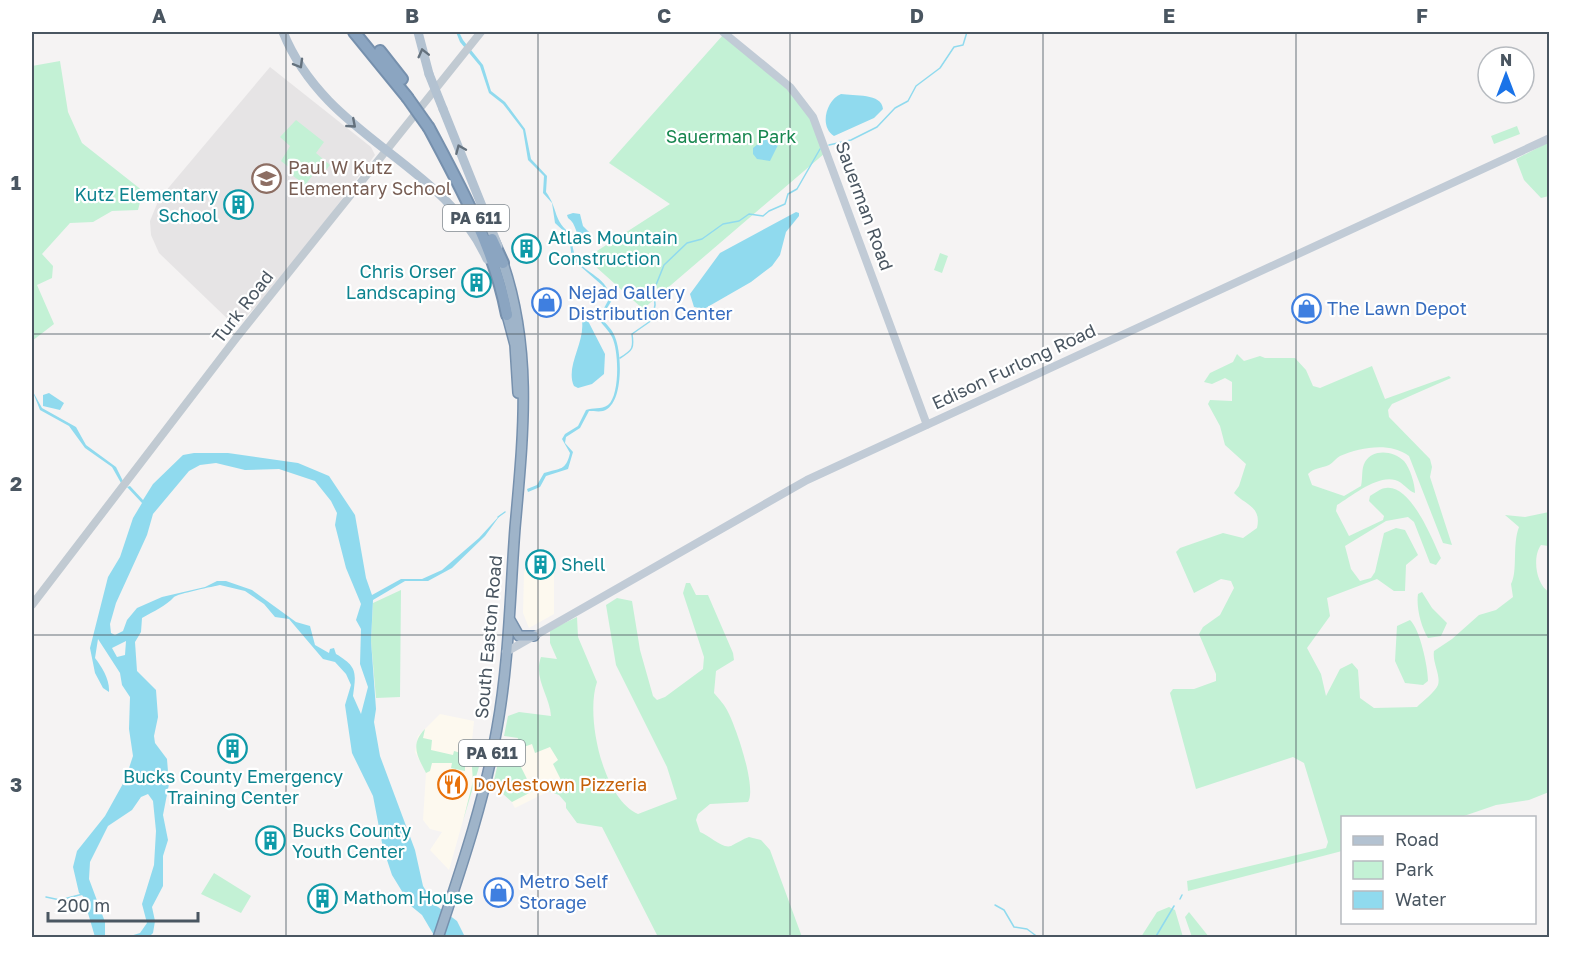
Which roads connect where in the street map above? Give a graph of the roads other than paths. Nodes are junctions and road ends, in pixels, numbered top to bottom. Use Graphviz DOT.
graph roads {
  1 [pos="283,32"];
  2 [pos="354,32"];
  3 [pos="364,32"];
  4 [pos="418,32"];
  5 [pos="482,32"];
  6 [pos="723,32"];
  7 [pos="409,94"];
  8 [pos="430,125"];
  9 [pos="1550,138"];
  10 [pos="386,152"];
  11 [pos="503,263"];
  12 [pos="507,315"];
  13 [pos="927,425"];
  14 [pos="521,440"];
  15 [pos="32,605"];
  16 [pos="509,615"];
  17 [pos="534,636"];
  18 [pos="506,652"];
  19 [pos="438,938"];
  1 -- 10 [label="main road, South Easton Road, one-way"];
  2 -- 7 [label="highway, PA 611"];
  3 -- 7 [label="highway, PA 611"];
  11 -- 4 [label="main road, South Easton Road, one-way, bridge"];
  5 -- 10 [label="street, Turk Road"];
  6 -- 13 [label="main road, Sauerman Road"];
  7 -- 8 [label="highway, PA 611, bridge"];
  8 -- 11 [label="highway, PA 611"];
  8 -- 12 [label="highway, PA 611"];
  9 -- 13 [label="main road, Edison Furlong Road"];
  10 -- 12 [label="main road, South Easton Road"];
  10 -- 15 [label="street, Turk Road"];
  11 -- 14 [label="highway, South Easton Road / PA 611"];
  12 -- 14 [label="highway, South Easton Road / PA 611"];
  13 -- 17 [label="main road, Edison Furlong Road"];
  14 -- 16 [label="highway, South Easton Road / PA 611"];
  16 -- 17 [label="highway"];
  16 -- 18 [label="highway, South Easton Road / PA 611"];
  17 -- 18 [label="main road, Edison Furlong Road"];
  18 -- 19 [label="highway, South Easton Road / PA 611"];
}
